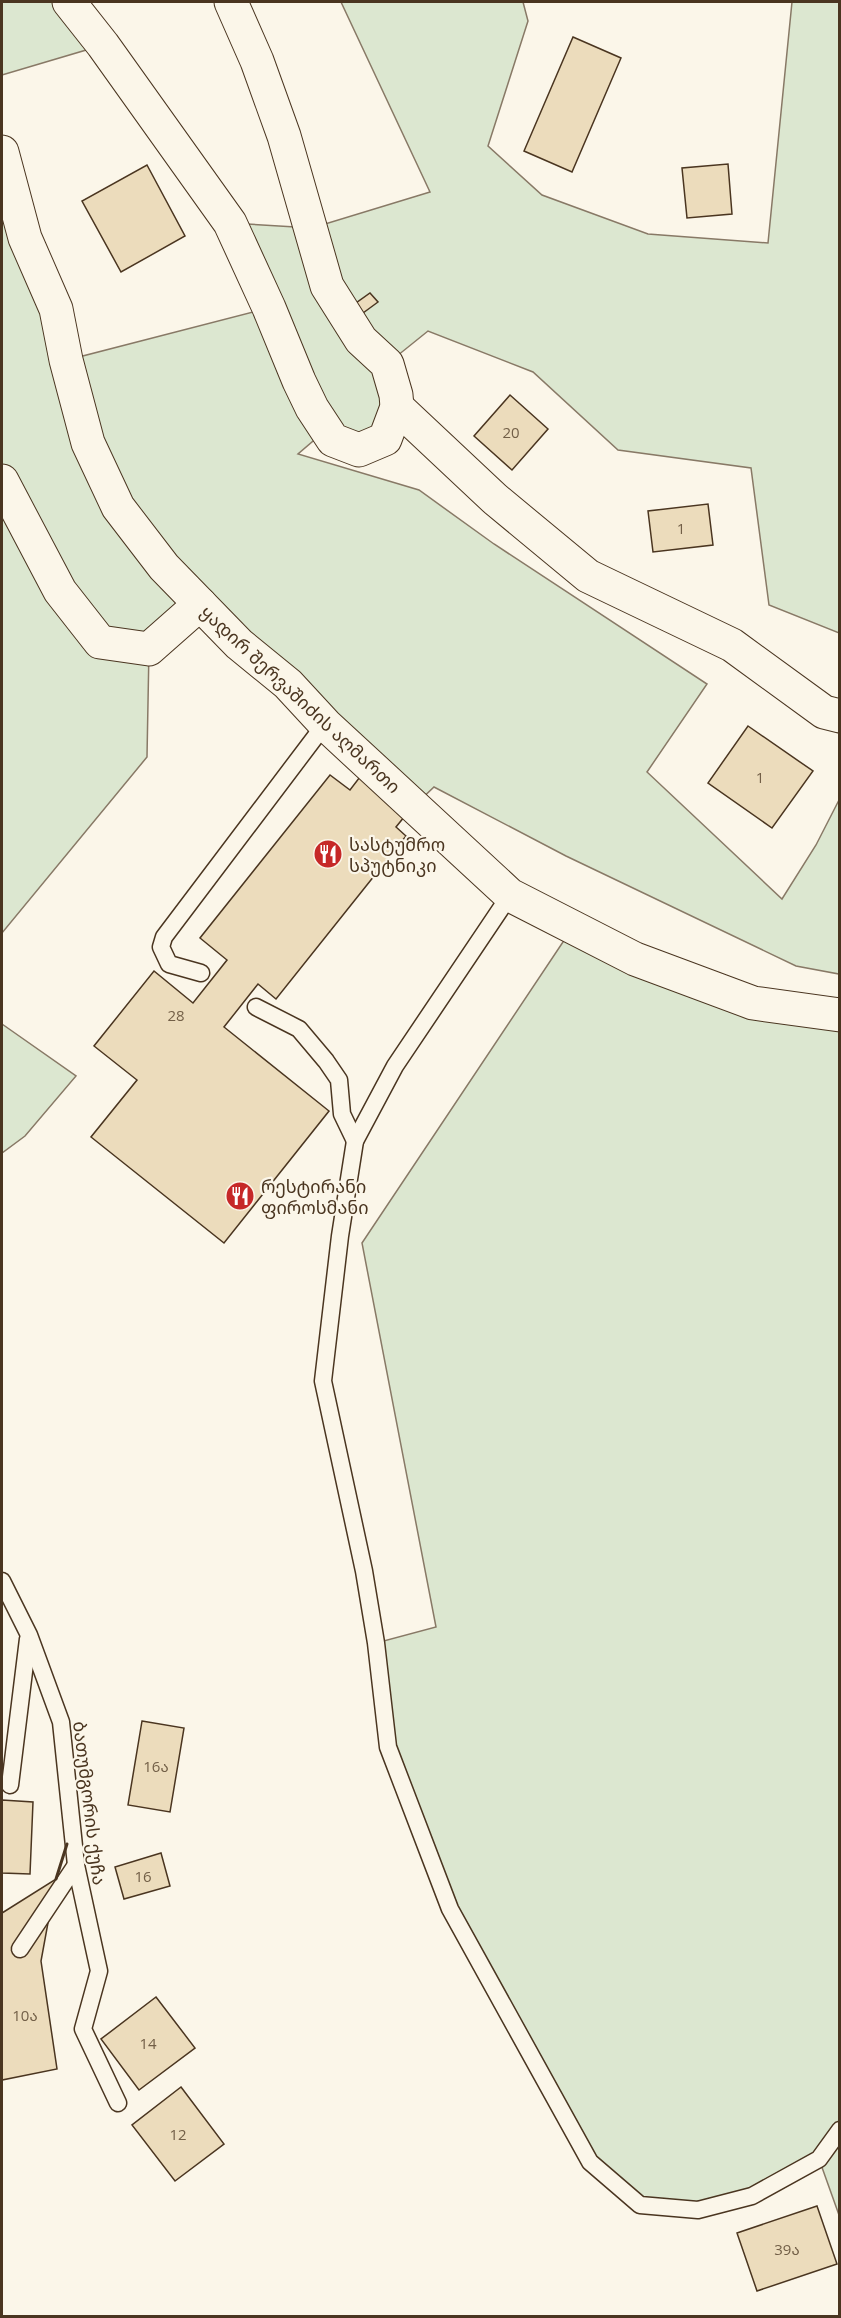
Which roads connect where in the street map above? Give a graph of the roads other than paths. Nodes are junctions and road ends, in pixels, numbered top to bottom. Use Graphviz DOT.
graph roads {
  1 [pos="69,2"];
  2 [pos="231,2"];
  3 [pos="2,152"];
  4 [pos="397,407"];
  5 [pos="2,481"];
  6 [pos="200,604"];
  7 [pos="840,716"];
  8 [pos="325,724"];
  9 [pos="510,895"];
  10 [pos="201,973"];
  11 [pos="256,1007"];
  12 [pos="840,1016"];
  13 [pos="355,1141"];
  14 [pos="2,1581"];
  15 [pos="29,1635"];
  16 [pos="10,1785"];
  17 [pos="76,1865"];
  18 [pos="21,1949"];
  19 [pos="118,2103"];
  20 [pos="840,2130"];
  1 -- 4 [label="street"];
  2 -- 4 [label="street"];
  3 -- 6 [label="street, ყადირ შერვაშიძის აღმართი"];
  4 -- 7 [label="street"];
  5 -- 6 [label="street"];
  6 -- 8 [label="street, ყადირ შერვაშიძის აღმართი"];
  8 -- 9 [label="street, ყადირ შერვაშიძის აღმართი"];
  8 -- 10 [label="lane"];
  9 -- 12 [label="street, ყადირ შერვაშიძის აღმართი"];
  9 -- 13 [label="lane"];
  11 -- 13 [label="lane"];
  13 -- 20 [label="lane"];
  14 -- 15 [label="lane, ბათუმგორის ქუჩა"];
  15 -- 16 [label="lane"];
  15 -- 17 [label="lane, ბათუმგორის ქუჩა"];
  17 -- 18 [label="lane"];
  17 -- 19 [label="lane, ბათუმგორის ქუჩა"];
}
